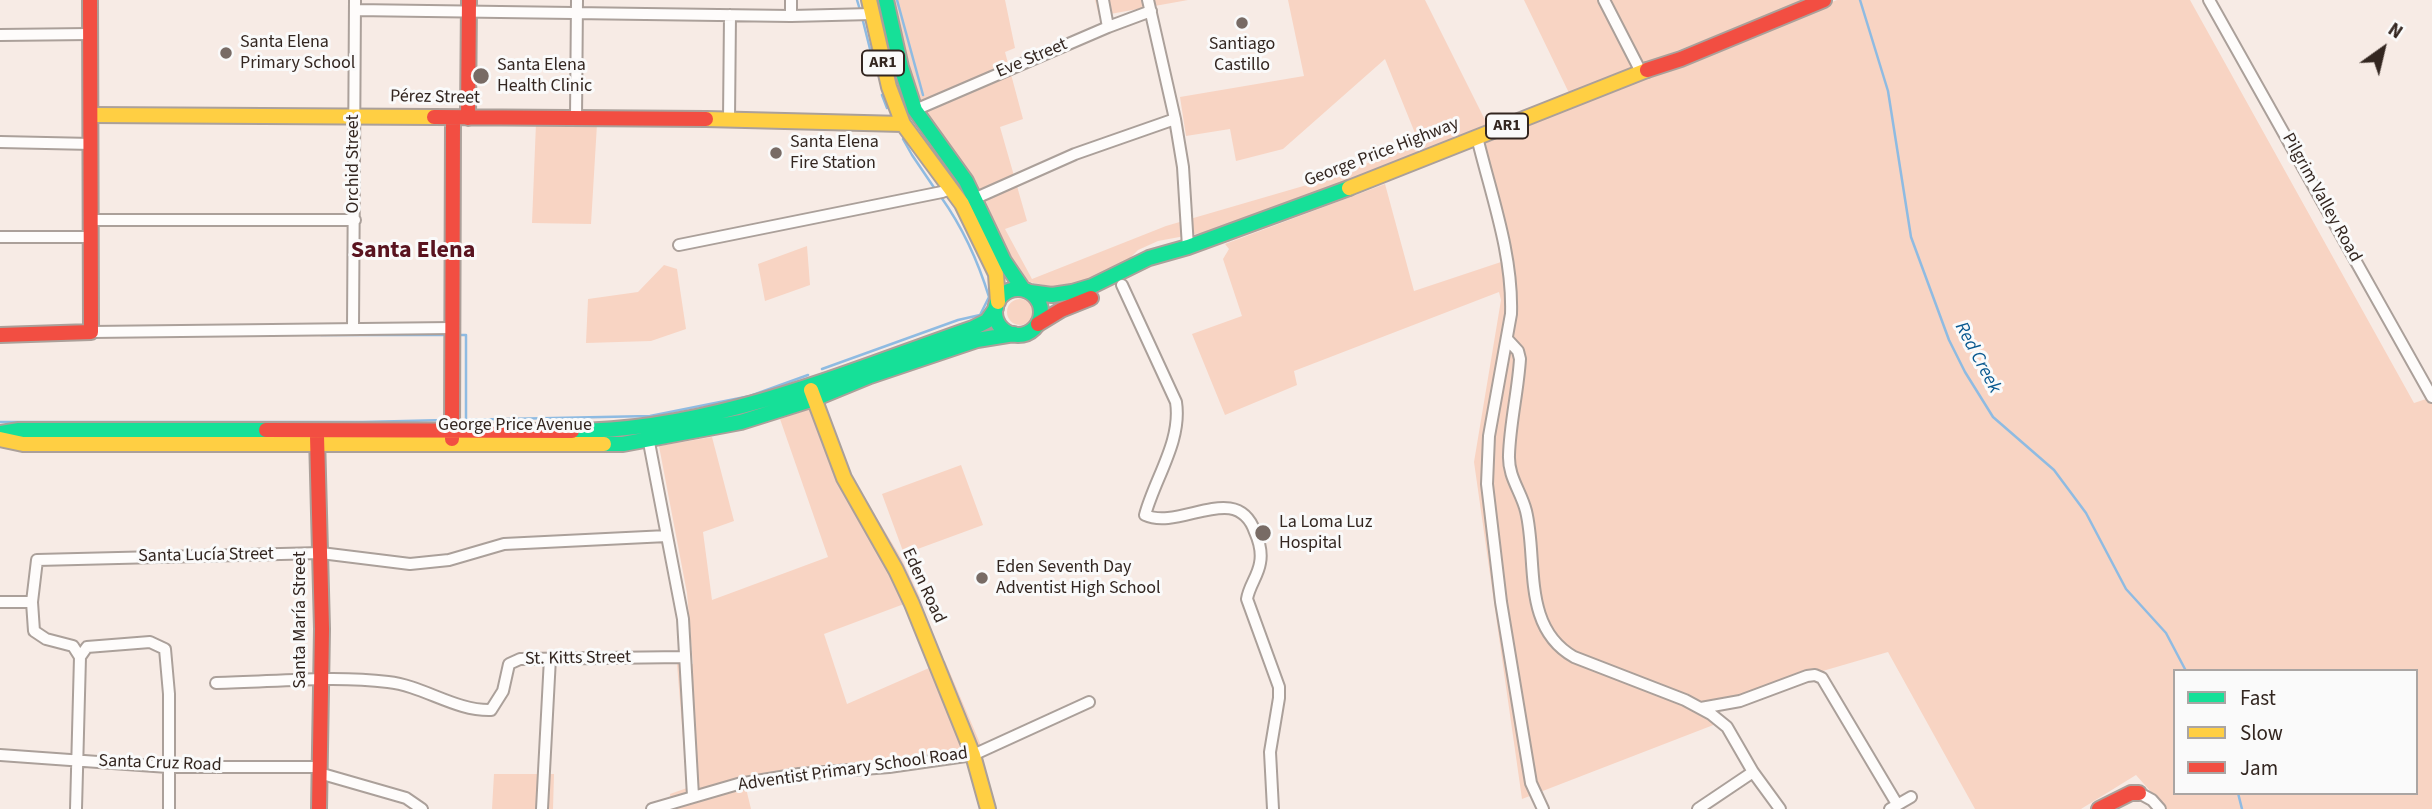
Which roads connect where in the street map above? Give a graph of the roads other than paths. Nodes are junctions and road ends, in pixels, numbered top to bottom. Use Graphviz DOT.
graph roads {
  1 [pos="90,0"];
  2 [pos="577,0"];
  3 [pos="685,0"];
  4 [pos="791,0"];
  5 [pos="886,0"];
  6 [pos="1103,0"];
  7 [pos="1604,0"];
  8 [pos="1824,0"];
  9 [pos="2209,0"];
  10 [pos="355,5"];
  11 [pos="1149,5"];
  12 [pos="469,6"];
  13 [pos="871,7"];
  14 [pos="685,13"];
  15 [pos="577,14"];
  16 [pos="730,15"];
  17 [pos="791,16"];
  18 [pos="1108,27"];
  19 [pos="90,34"];
  20 [pos="0,35"];
  21 [pos="1642,72"];
  22 [pos="915,110"];
  23 [pos="92,115"];
  24 [pos="354,116"];
  25 [pos="461,118"];
  26 [pos="576,118"];
  27 [pos="1175,119"];
  28 [pos="729,120"];
  29 [pos="904,124"];
  30 [pos="1477,137"];
  31 [pos="0,142"];
  32 [pos="92,144"];
  33 [pos="952,188"];
  34 [pos="976,198"];
  35 [pos="90,220"];
  36 [pos="355,220"];
  37 [pos="0,237"];
  38 [pos="90,237"];
  39 [pos="678,245"];
  40 [pos="1188,247"];
  41 [pos="1122,285"];
  42 [pos="1026,291"];
  43 [pos="997,305"];
  44 [pos="1038,324"];
  45 [pos="354,328"];
  46 [pos="452,328"];
  47 [pos="91,332"];
  48 [pos="1014,334"];
  49 [pos="0,335"];
  50 [pos="1507,339"];
  51 [pos="812,392"];
  52 [pos="2432,397"];
  53 [pos="452,430"];
  54 [pos="0,433"];
  55 [pos="647,433"];
  56 [pos="317,437"];
  57 [pos="0,439"];
  58 [pos="452,446"];
  59 [pos="667,537"];
  60 [pos="321,553"];
  61 [pos="0,602"];
  62 [pos="32,602"];
  63 [pos="83,652"];
  64 [pos="685,657"];
  65 [pos="550,658"];
  66 [pos="321,680"];
  67 [pos="216,683"];
  68 [pos="1740,701"];
  69 [pos="1089,702"];
  70 [pos="1702,708"];
  71 [pos="1727,727"];
  72 [pos="0,755"];
  73 [pos="973,755"];
  74 [pos="78,761"];
  75 [pos="168,767"];
  76 [pos="320,770"];
  77 [pos="1753,772"];
  78 [pos="2138,793"];
  79 [pos="693,796"];
  80 [pos="1911,797"];
  81 [pos="1893,807"];
  82 [pos="76,809"];
  83 [pos="169,809"];
  84 [pos="319,809"];
  85 [pos="422,809"];
  86 [pos="542,809"];
  87 [pos="652,809"];
  88 [pos="988,809"];
  89 [pos="1273,809"];
  90 [pos="1543,809"];
  91 [pos="1698,809"];
  92 [pos="1780,809"];
  93 [pos="2099,809"];
  94 [pos="2160,809"];
  1 -- 19 [label="main road"];
  2 -- 15 [label="street"];
  3 -- 14 [label="street"];
  4 -- 17 [label="street"];
  5 -- 22 [label="main road, AR1"];
  6 -- 18 [label="street"];
  7 -- 21 [label="street"];
  8 -- 21 [label="main road, George Price Highway / AR1"];
  9 -- 52 [label="street, Pilgrim Valley Road"];
  10 -- 12 [label="street"];
  10 -- 24 [label="street, Orchid Street"];
  11 -- 18 [label="street, Eve Street"];
  11 -- 27 [label="street, Eve Street"];
  12 -- 15 [label="street"];
  12 -- 25 [label="main road"];
  13 -- 17 [label="street"];
  13 -- 29 [label="main road, AR1"];
  14 -- 15 [label="street"];
  14 -- 16 [label="street"];
  15 -- 26 [label="street"];
  16 -- 17 [label="street"];
  16 -- 28 [label="street"];
  18 -- 22 [label="street, Eve Street"];
  19 -- 20 [label="street"];
  19 -- 23 [label="main road"];
  21 -- 30 [label="main road, George Price Highway / AR1"];
  22 -- 34 [label="main road, AR1"];
  23 -- 24 [label="main road, Pérez Street"];
  23 -- 32 [label="main road"];
  24 -- 25 [label="main road, Pérez Street"];
  24 -- 36 [label="street, Orchid Street"];
  25 -- 26 [label="main road, Pérez Street"];
  25 -- 46 [label="main road"];
  26 -- 28 [label="main road, Pérez Street"];
  27 -- 34 [label="street"];
  27 -- 40 [label="street, Eve Street"];
  28 -- 29 [label="main road, Pérez Street"];
  29 -- 33 [label="main road, AR1"];
  30 -- 40 [label="main road, George Price Highway / AR1"];
  30 -- 50 [label="street"];
  31 -- 32 [label="street"];
  32 -- 35 [label="main road"];
  33 -- 39 [label="street"];
  33 -- 43 [label="main road, AR1"];
  34 -- 42 [label="main road, AR1"];
  35 -- 36 [label="street"];
  35 -- 38 [label="main road"];
  36 -- 45 [label="street, Orchid Street"];
  37 -- 38 [label="street"];
  38 -- 47 [label="main road"];
  40 -- 41 [label="main road, George Price Highway / AR1"];
  40 -- 42 [label="main road, George Price Highway / AR1"];
  41 -- 44 [label="main road, George Price Highway / AR1"];
  41 -- 89 [label="street"];
  42 -- 43 [label="main road"];
  42 -- 44 [label="main road"];
  43 -- 48 [label="main road"];
  43 -- 51 [label="main road, George Price Avenue"];
  44 -- 48 [label="main road"];
  45 -- 46 [label="street"];
  45 -- 47 [label="street"];
  46 -- 53 [label="main road"];
  47 -- 49 [label="main road"];
  48 -- 51 [label="main road, George Price Avenue"];
  50 -- 70 [label="street"];
  50 -- 90 [label="street"];
  51 -- 55 [label="main road, George Price Avenue"];
  51 -- 73 [label="main road, Eden Road"];
  53 -- 55 [label="main road, George Price Avenue"];
  53 -- 56 [label="main road, George Price Avenue"];
  53 -- 58 [label="main road"];
  54 -- 56 [label="main road, George Price Avenue"];
  55 -- 58 [label="main road, George Price Avenue"];
  55 -- 59 [label="street"];
  56 -- 57 [label="main road, George Price Avenue"];
  56 -- 58 [label="main road, George Price Avenue"];
  56 -- 60 [label="main road, Santa María Street"];
  59 -- 60 [label="street, Santa Lucía Street"];
  59 -- 64 [label="street"];
  60 -- 62 [label="street, Santa Lucía Street"];
  60 -- 66 [label="main road, Santa María Street"];
  61 -- 62 [label="street"];
  62 -- 63 [label="street"];
  63 -- 74 [label="street"];
  63 -- 75 [label="street"];
  64 -- 65 [label="street, St. Kitts Street"];
  64 -- 79 [label="street"];
  65 -- 66 [label="street, St. Kitts Street"];
  65 -- 86 [label="street"];
  66 -- 67 [label="street, St. Kitts Street"];
  66 -- 76 [label="main road, Santa María Street"];
  68 -- 70 [label="street"];
  68 -- 71 [label="street"];
  68 -- 81 [label="street"];
  69 -- 73 [label="street, Adventist Primary School Road"];
  70 -- 71 [label="street"];
  71 -- 77 [label="street"];
  72 -- 74 [label="street, Santa Cruz Road"];
  73 -- 79 [label="street, Adventist Primary School Road"];
  73 -- 88 [label="main road, Eden Road"];
  74 -- 75 [label="street, Santa Cruz Road"];
  74 -- 82 [label="street"];
  75 -- 76 [label="street, Santa Cruz Road"];
  75 -- 83 [label="street"];
  76 -- 84 [label="main road, Santa María Street"];
  76 -- 85 [label="street, Santa Cruz Road"];
  77 -- 91 [label="street"];
  77 -- 92 [label="street"];
  78 -- 93 [label="main road"];
  78 -- 94 [label="street"];
  79 -- 87 [label="street, Adventist Primary School Road"];
  80 -- 81 [label="street"];
}
